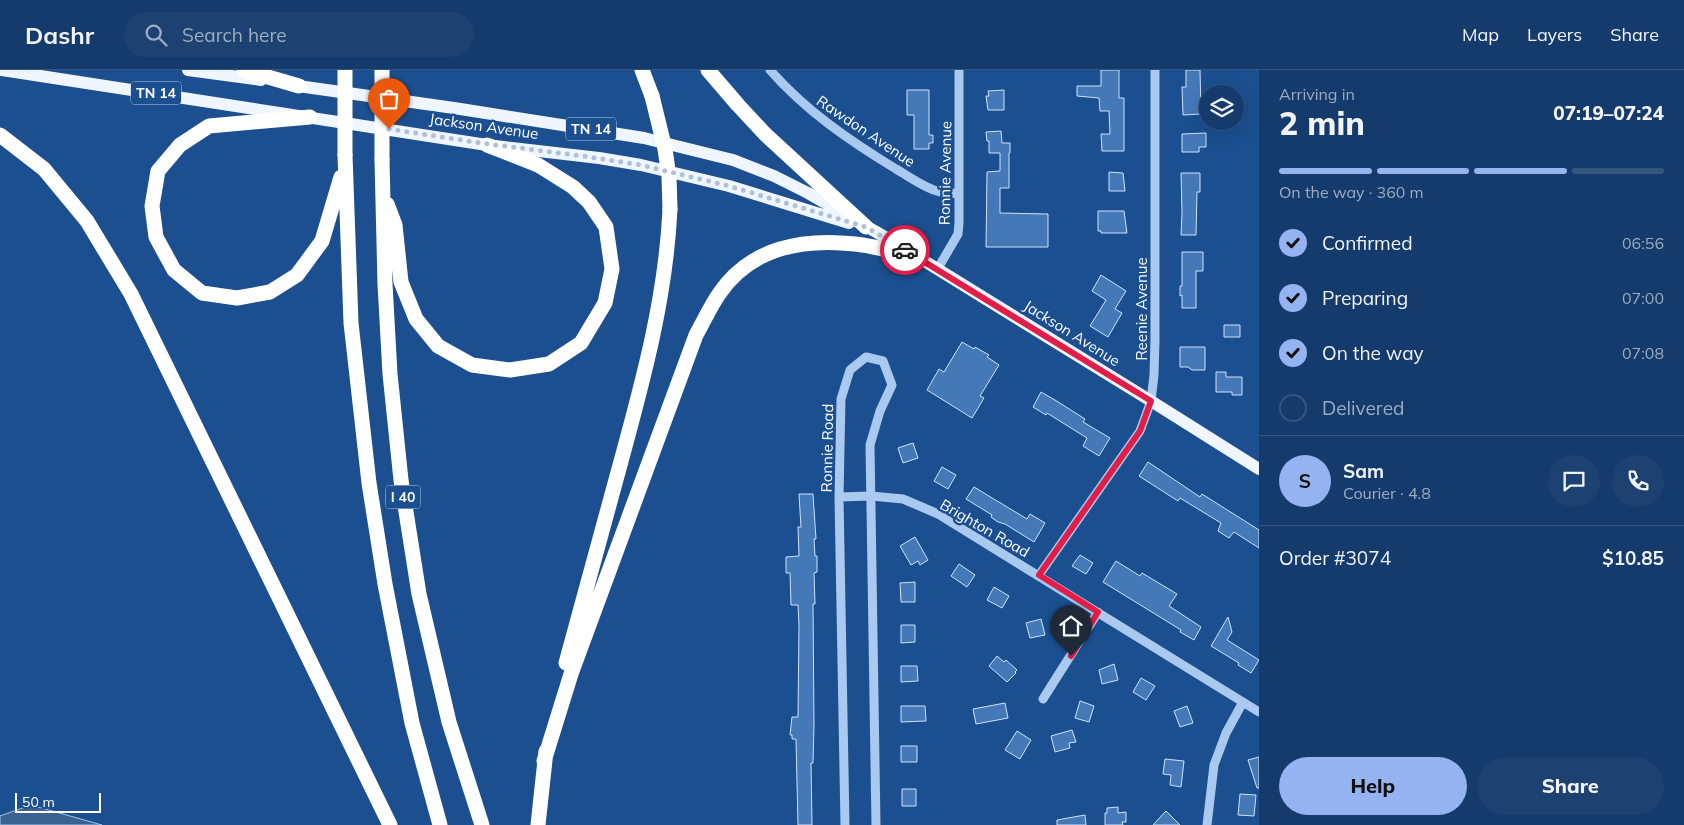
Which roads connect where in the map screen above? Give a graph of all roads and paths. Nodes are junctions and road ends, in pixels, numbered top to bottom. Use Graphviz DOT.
graph roads {
  1 [pos="2,70"];
  2 [pos="188,70"];
  3 [pos="244,70"];
  4 [pos="345,70"];
  5 [pos="382,70"];
  6 [pos="642,70"];
  7 [pos="708,70"];
  8 [pos="770,70"];
  9 [pos="959,70"];
  10 [pos="1155,70"];
  11 [pos="299,86"];
  12 [pos="310,117"];
  13 [pos="0,135"];
  14 [pos="488,144"];
  15 [pos="345,159"];
  16 [pos="383,191"];
  17 [pos="959,194"];
  18 [pos="866,227"];
  19 [pos="915,256"];
  20 [pos="937,270"];
  21 [pos="1151,401"];
  22 [pos="1259,469"];
  23 [pos="871,496"];
  24 [pos="839,497"];
  25 [pos="1039,575"];
  26 [pos="1098,612"];
  27 [pos="1043,699"];
  28 [pos="1243,702"];
  29 [pos="1259,712"];
  30 [pos="544,761"];
  31 [pos="390,825"];
  32 [pos="440,825"];
  33 [pos="482,825"];
  34 [pos="538,825"];
  35 [pos="845,825"];
  36 [pos="876,825"];
  37 [pos="1207,825"];
  1 -- 12 [label="main road, Jackson Avenue / TN 14"];
  2 -- 11 [label="main road, Jackson Avenue / TN 14"];
  3 -- 11 [label="highway"];
  4 -- 15 [label="highway, I 40, bridge"];
  5 -- 16 [label="highway, I 40, bridge"];
  6 -- 30 [label="highway, bridge"];
  7 -- 18 [label="highway"];
  8 -- 17 [label="street, Rawdon Avenue"];
  9 -- 17 [label="street, Ronnie Avenue"];
  10 -- 21 [label="street, Reenie Avenue"];
  11 -- 18 [label="main road, Jackson Avenue / TN 14"];
  12 -- 14 [label="main road, Jackson Avenue / TN 14"];
  12 -- 15 [label="highway"];
  13 -- 31 [label="highway"];
  14 -- 16 [label="highway"];
  14 -- 18 [label="main road, Jackson Avenue / TN 14"];
  15 -- 32 [label="highway, I 40"];
  16 -- 33 [label="highway, I 40"];
  17 -- 20 [label="street, Ronnie Avenue"];
  18 -- 19 [label="main road, Jackson Avenue / TN 14"];
  19 -- 20 [label="main road, Jackson Avenue / TN 14"];
  19 -- 30 [label="highway"];
  20 -- 21 [label="main road, Jackson Avenue / TN 14"];
  21 -- 22 [label="main road, Jackson Avenue / TN 14"];
  21 -- 25 [label="street, Reenie Avenue"];
  23 -- 24 [label="street, Brighton Road"];
  23 -- 24 [label="street, Ronnie Road"];
  23 -- 25 [label="street, Brighton Road"];
  23 -- 36 [label="street, Ronnie Road"];
  24 -- 35 [label="street, Ronnie Road"];
  25 -- 26 [label="street, Brighton Road"];
  26 -- 27 [label="street"];
  26 -- 28 [label="street, Brighton Road"];
  28 -- 29 [label="street, Brighton Road"];
  28 -- 37 [label="street"];
  30 -- 34 [label="highway"];
}
